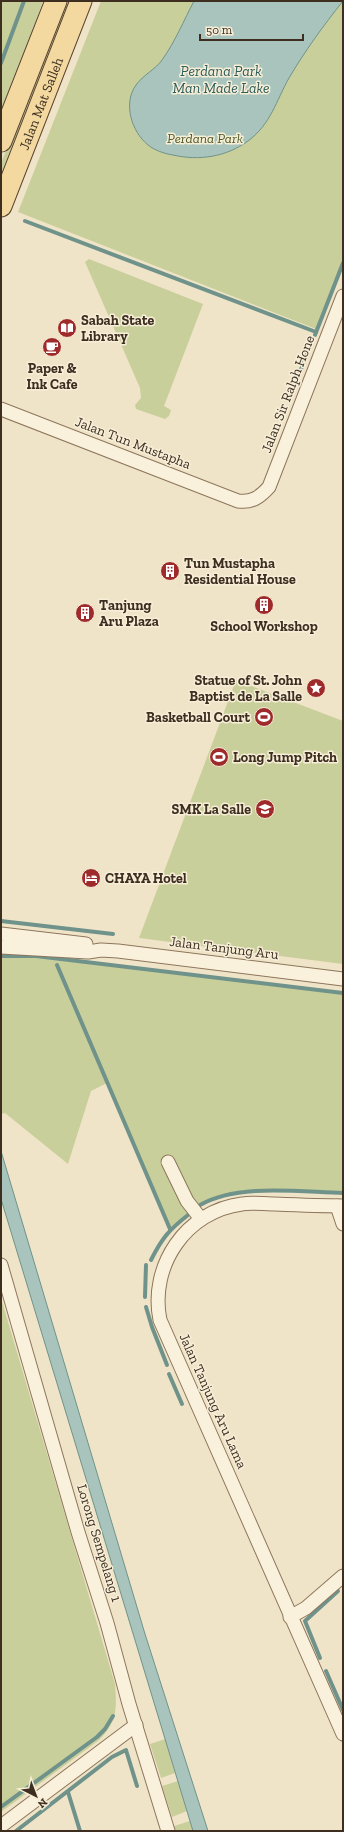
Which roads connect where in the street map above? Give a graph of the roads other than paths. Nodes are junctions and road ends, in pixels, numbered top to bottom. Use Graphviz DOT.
graph roads {
  1 [pos="56,1"];
  2 [pos="81,1"];
  3 [pos="1,141"];
  4 [pos="1,206"];
  5 [pos="343,296"];
  6 [pos="1,409"];
  7 [pos="255,499"];
  8 [pos="1,934"];
  9 [pos="1,947"];
  10 [pos="101,950"];
  11 [pos="343,980"];
  12 [pos="168,1162"];
  13 [pos="340,1206"];
  14 [pos="202,1219"];
  15 [pos="343,1224"];
  16 [pos="1,1264"];
  17 [pos="343,1576"];
  18 [pos="290,1617"];
  19 [pos="136,1725"];
  20 [pos="343,1734"];
  21 [pos="1,1826"];
  22 [pos="168,1831"];
  1 -- 3 [label="main road, Jalan Mat Salleh"];
  2 -- 4 [label="main road, Jalan Mat Salleh"];
  5 -- 7 [label="street, Jalan Sir Ralph Hone"];
  6 -- 7 [label="street, Jalan Tun Mustapha"];
  8 -- 10 [label="street, Jalan Tanjung Aru"];
  9 -- 10 [label="street, Jalan Tanjung Aru"];
  10 -- 11 [label="street, Jalan Tanjung Aru"];
  12 -- 14 [label="street"];
  13 -- 14 [label="street, Jalan Tanjung Aru Lama"];
  13 -- 15 [label="street"];
  14 -- 18 [label="street, Jalan Tanjung Aru Lama"];
  16 -- 19 [label="street, Lorong Sempelang 1"];
  17 -- 18 [label="street"];
  18 -- 20 [label="street, Jalan Tanjung Aru Lama"];
  19 -- 21 [label="street"];
  19 -- 22 [label="street, Lorong Sempelang 1"];
}
